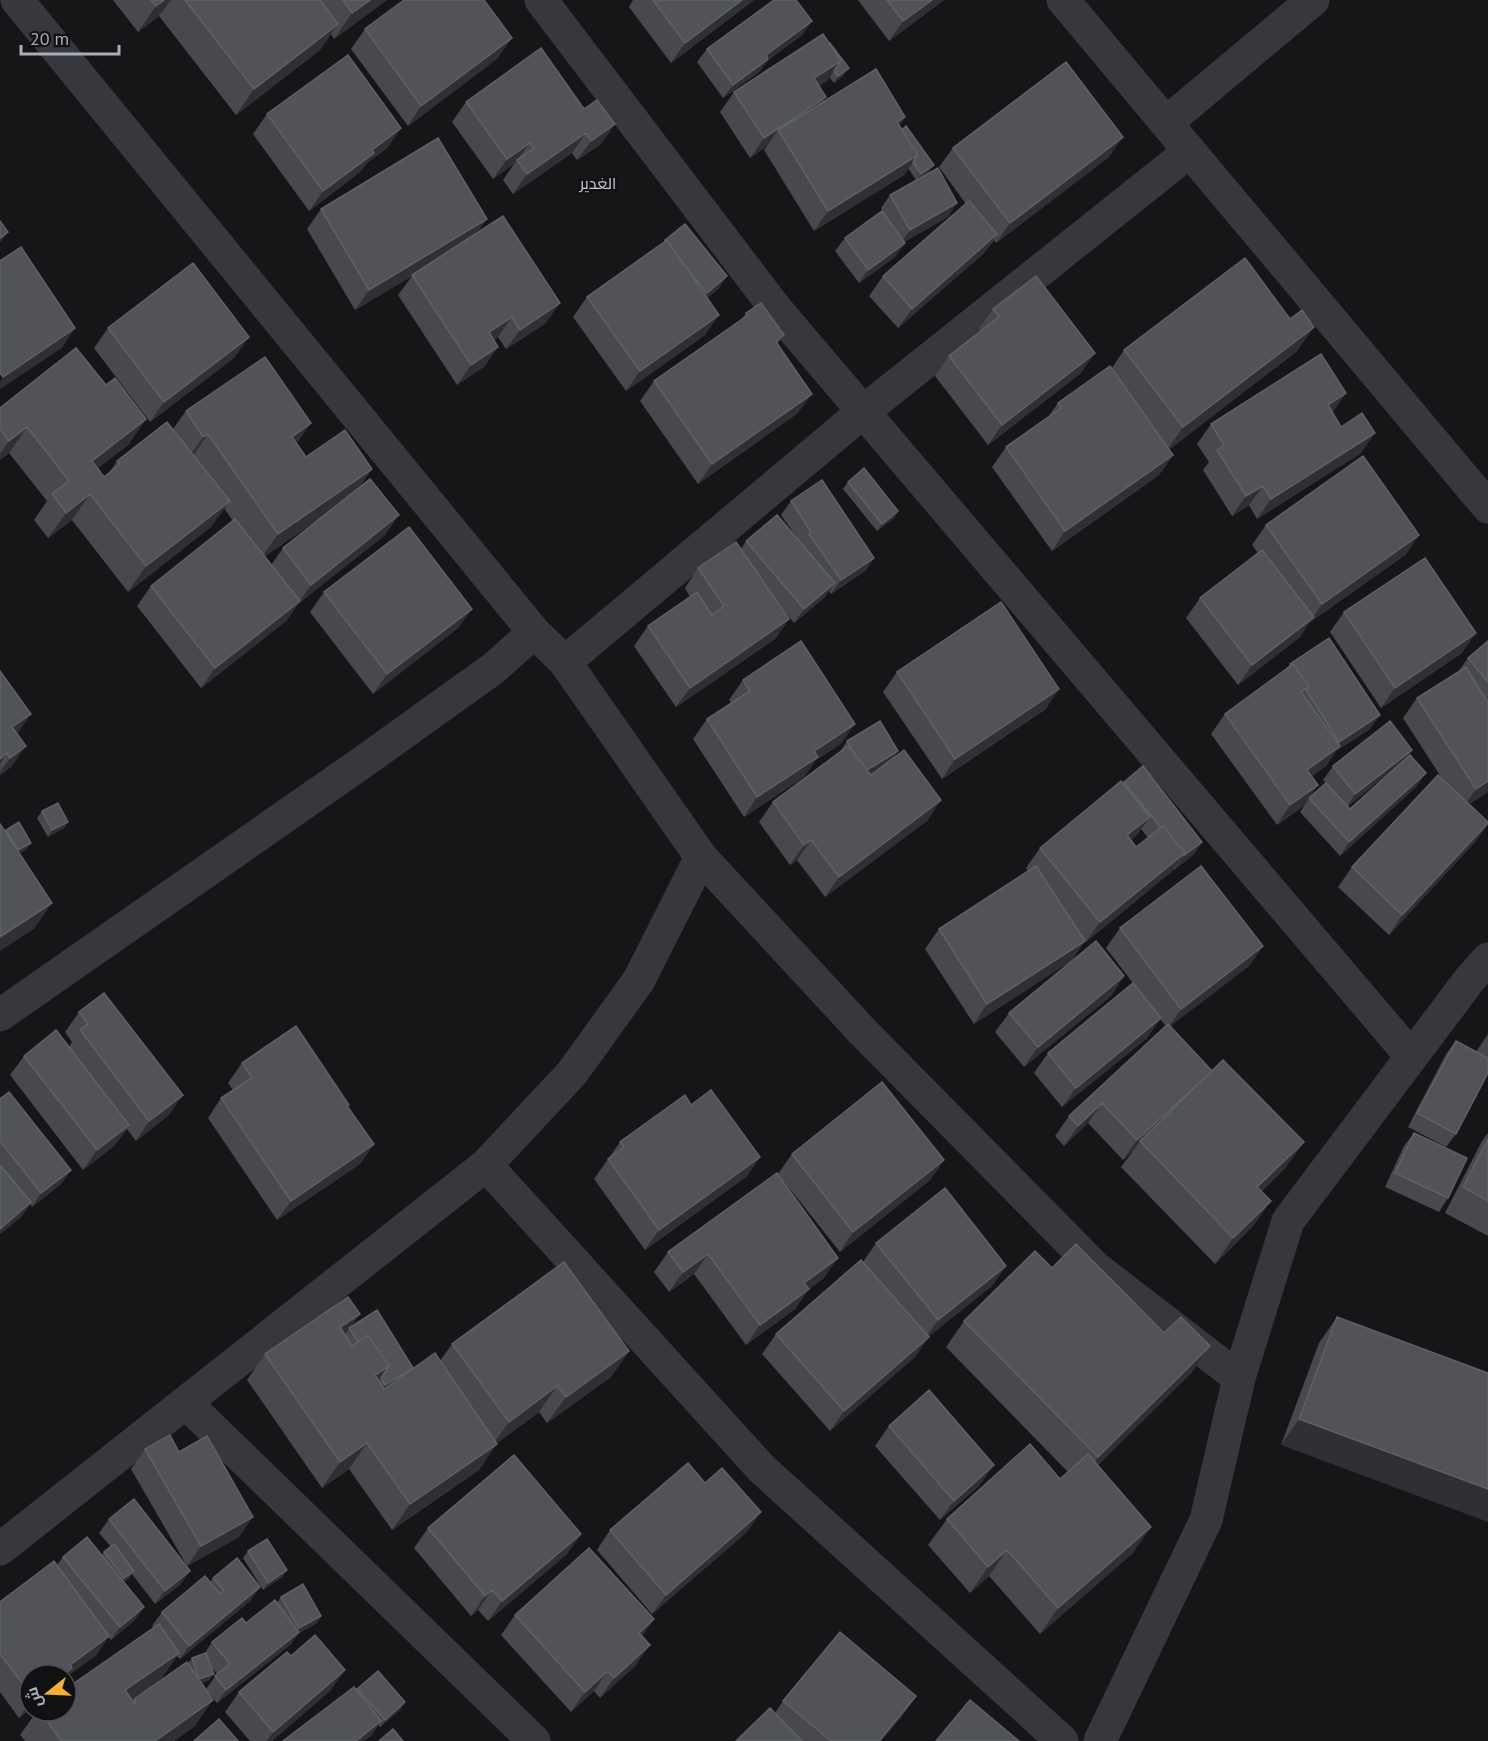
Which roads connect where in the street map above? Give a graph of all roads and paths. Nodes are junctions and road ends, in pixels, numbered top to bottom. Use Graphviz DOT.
graph roads {
  1 [pos="8,0"];
  2 [pos="17,0"];
  3 [pos="541,0"];
  4 [pos="1063,0"];
  5 [pos="1312,0"];
  6 [pos="0,6"];
  7 [pos="1166,123"];
  8 [pos="1190,151"];
  9 [pos="864,411"];
  10 [pos="1488,507"];
  11 [pos="534,632"];
  12 [pos="565,662"];
  13 [pos="701,857"];
  14 [pos="1488,959"];
  15 [pos="0,1015"];
  16 [pos="1411,1056"];
  17 [pos="486,1165"];
  18 [pos="1239,1378"];
  19 [pos="186,1402"];
  20 [pos="0,1549"];
  21 [pos="534,1741"];
  22 [pos="1062,1741"];
  23 [pos="1101,1741"];
  1 -- 6 [label="street"];
  2 -- 11 [label="street"];
  3 -- 9 [label="street"];
  4 -- 7 [label="street"];
  5 -- 7 [label="street"];
  7 -- 8 [label="street"];
  8 -- 9 [label="street"];
  8 -- 10 [label="street"];
  9 -- 12 [label="street"];
  9 -- 16 [label="street"];
  11 -- 12 [label="street"];
  11 -- 15 [label="street"];
  12 -- 13 [label="street"];
  13 -- 17 [label="street"];
  13 -- 18 [label="street"];
  14 -- 16 [label="street"];
  16 -- 18 [label="street"];
  17 -- 19 [label="street"];
  17 -- 22 [label="street"];
  18 -- 23 [label="street"];
  19 -- 20 [label="street"];
  19 -- 21 [label="street"];
}
